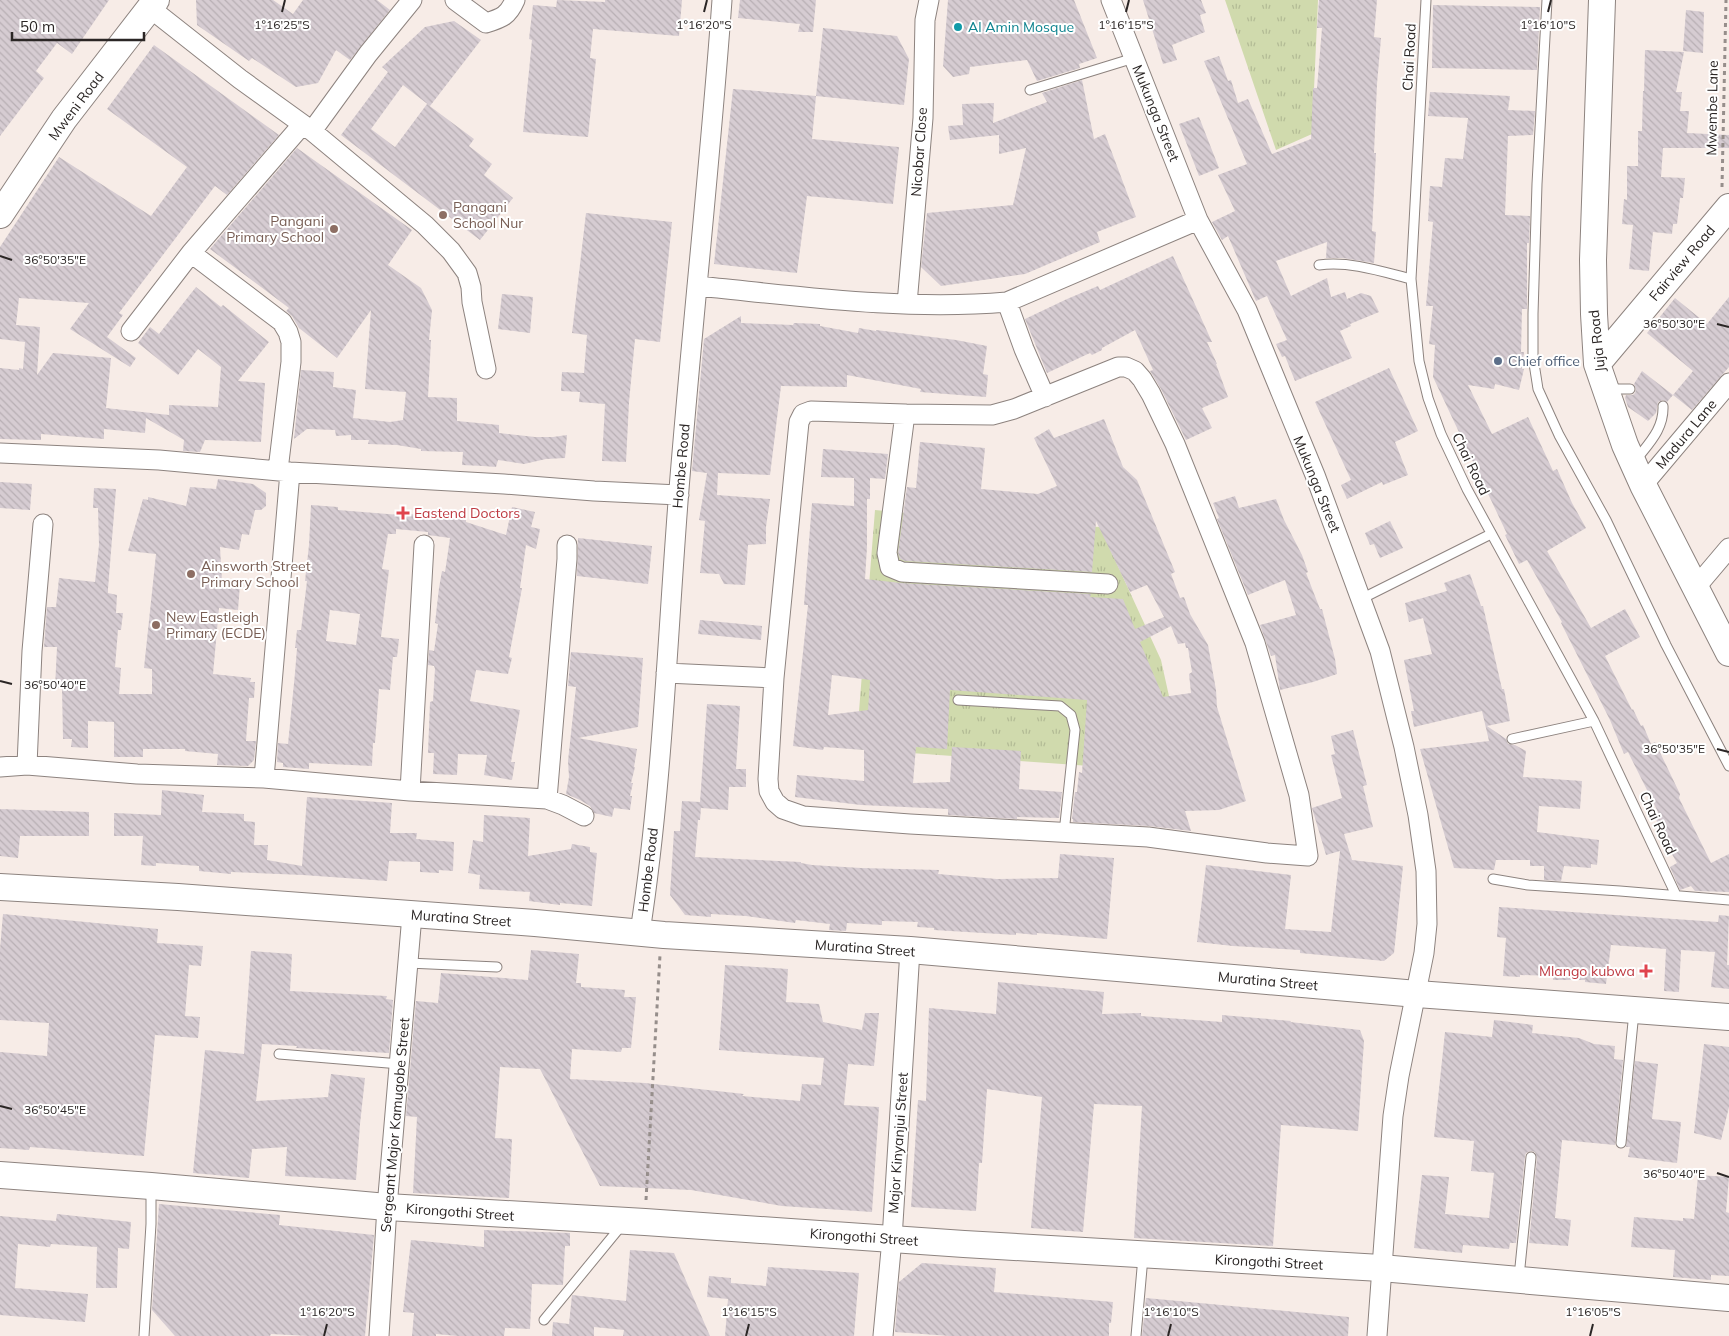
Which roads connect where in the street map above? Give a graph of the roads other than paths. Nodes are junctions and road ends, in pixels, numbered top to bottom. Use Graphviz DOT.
graph roads {
  1 [pos="412,0"];
  2 [pos="456,0"];
  3 [pos="514,0"];
  4 [pos="722,0"];
  5 [pos="930,0"];
  6 [pos="1111,0"];
  7 [pos="1426,0"];
  8 [pos="1547,0"];
  9 [pos="1602,0"];
  10 [pos="153,4"];
  11 [pos="1134,58"];
  12 [pos="1030,90"];
  13 [pos="307,128"];
  14 [pos="0,214"];
  15 [pos="1726,214"];
  16 [pos="1198,220"];
  17 [pos="191,253"];
  18 [pos="1318,266"];
  19 [pos="1411,279"];
  20 [pos="697,286"];
  21 [pos="1007,302"];
  22 [pos="907,304"];
  23 [pos="131,331"];
  24 [pos="1597,364"];
  25 [pos="486,369"];
  26 [pos="1729,383"];
  27 [pos="1604,389"];
  28 [pos="1630,389"];
  29 [pos="1045,397"];
  30 [pos="1663,406"];
  31 [pos="905,414"];
  32 [pos="0,453"];
  33 [pos="284,471"];
  34 [pos="1638,474"];
  35 [pos="679,495"];
  36 [pos="43,524"];
  37 [pos="1491,534"];
  38 [pos="424,545"];
  39 [pos="567,545"];
  40 [pos="1729,548"];
  41 [pos="1108,584"];
  42 [pos="1696,587"];
  43 [pos="1361,599"];
  44 [pos="1729,653"];
  45 [pos="666,673"];
  46 [pos="774,678"];
  47 [pos="958,700"];
  48 [pos="1594,721"];
  49 [pos="1512,739"];
  50 [pos="27,766"];
  51 [pos="1729,766"];
  52 [pos="0,767"];
  53 [pos="264,778"];
  54 [pos="410,791"];
  55 [pos="547,799"];
  56 [pos="584,816"];
  57 [pos="1064,833"];
  58 [pos="1493,879"];
  59 [pos="0,887"];
  60 [pos="1676,895"];
  61 [pos="1729,900"];
  62 [pos="412,915"];
  63 [pos="652,934"];
  64 [pos="910,950"];
  65 [pos="408,963"];
  66 [pos="497,967"];
  67 [pos="1416,994"];
  68 [pos="1634,1010"];
  69 [pos="1729,1017"];
  70 [pos="280,1054"];
  71 [pos="400,1064"];
  72 [pos="1621,1142"];
  73 [pos="1531,1157"];
  74 [pos="0,1175"];
  75 [pos="151,1186"];
  76 [pos="387,1207"];
  77 [pos="635,1221"];
  78 [pos="892,1239"];
  79 [pos="1143,1254"];
  80 [pos="1381,1268"];
  81 [pos="1518,1280"];
  82 [pos="1729,1298"];
  83 [pos="544,1320"];
  84 [pos="144,1336"];
  85 [pos="379,1336"];
  86 [pos="884,1336"];
  87 [pos="1136,1336"];
  88 [pos="1377,1336"];
  1 -- 13 [label="street"];
  2 -- 3 [label="street"];
  4 -- 20 [label="street, Hombe Road"];
  5 -- 22 [label="street, Nicobar Close"];
  6 -- 11 [label="street, Mukunga Street"];
  7 -- 19 [label="lane, Chai Road"];
  8 -- 51 [label="lane"];
  9 -- 24 [label="main road, Juja Road"];
  10 -- 13 [label="street"];
  10 -- 14 [label="main road, Mweni Road"];
  11 -- 12 [label="lane"];
  11 -- 16 [label="street, Mukunga Street"];
  13 -- 17 [label="street"];
  13 -- 25 [label="street"];
  15 -- 24 [label="main road, Fairview Road"];
  16 -- 21 [label="street"];
  16 -- 43 [label="street, Mukunga Street"];
  17 -- 23 [label="street"];
  17 -- 33 [label="street"];
  18 -- 19 [label="lane"];
  19 -- 37 [label="lane, Chai Road"];
  20 -- 22 [label="street"];
  20 -- 35 [label="street, Hombe Road"];
  21 -- 22 [label="street"];
  21 -- 29 [label="street"];
  24 -- 27 [label="main road, Juja Road"];
  26 -- 34 [label="street, Madura Lane"];
  27 -- 28 [label="lane"];
  27 -- 34 [label="main road, Juja Road"];
  29 -- 31 [label="street"];
  29 -- 57 [label="street"];
  30 -- 34 [label="lane"];
  31 -- 41 [label="street"];
  31 -- 46 [label="street"];
  32 -- 33 [label="street"];
  33 -- 35 [label="street"];
  33 -- 53 [label="street"];
  34 -- 42 [label="main road, Juja Road"];
  35 -- 45 [label="street, Hombe Road"];
  36 -- 50 [label="street"];
  37 -- 43 [label="lane"];
  37 -- 48 [label="lane, Chai Road"];
  38 -- 54 [label="street"];
  39 -- 55 [label="street"];
  40 -- 42 [label="street"];
  42 -- 44 [label="main road, Juja Road"];
  43 -- 67 [label="street, Mukunga Street"];
  45 -- 46 [label="street"];
  45 -- 63 [label="street, Hombe Road"];
  46 -- 57 [label="street"];
  47 -- 57 [label="lane"];
  48 -- 49 [label="lane"];
  48 -- 60 [label="lane, Chai Road"];
  50 -- 52 [label="street"];
  50 -- 53 [label="street"];
  53 -- 54 [label="street"];
  54 -- 55 [label="street"];
  55 -- 56 [label="street"];
  58 -- 60 [label="lane"];
  59 -- 62 [label="main road, Muratina Street"];
  60 -- 61 [label="lane"];
  62 -- 63 [label="main road, Muratina Street"];
  62 -- 65 [label="street, Sergeant Major Kamugobe Street"];
  63 -- 64 [label="main road, Muratina Street"];
  64 -- 67 [label="main road, Muratina Street"];
  64 -- 78 [label="street, Major Kinyanjui Street"];
  65 -- 66 [label="lane"];
  65 -- 71 [label="street, Sergeant Major Kamugobe Street"];
  67 -- 68 [label="main road, Muratina Street"];
  67 -- 80 [label="street, Mukunga Street"];
  68 -- 69 [label="main road, Muratina Street"];
  68 -- 72 [label="lane"];
  70 -- 71 [label="lane"];
  71 -- 76 [label="street, Sergeant Major Kamugobe Street"];
  73 -- 81 [label="lane"];
  74 -- 75 [label="main road, Kirongothi Street"];
  75 -- 76 [label="main road, Kirongothi Street"];
  75 -- 84 [label="lane"];
  76 -- 77 [label="main road, Kirongothi Street"];
  76 -- 85 [label="street, Sergeant Major Kamugobe Street"];
  77 -- 78 [label="main road, Kirongothi Street"];
  77 -- 83 [label="lane"];
  78 -- 79 [label="main road, Kirongothi Street"];
  78 -- 86 [label="street, Major Kinyanjui Street"];
  79 -- 80 [label="main road, Kirongothi Street"];
  79 -- 87 [label="lane"];
  80 -- 81 [label="main road, Kirongothi Street"];
  80 -- 88 [label="street, Mukunga Street"];
  81 -- 82 [label="main road, Kirongothi Street"];
}
